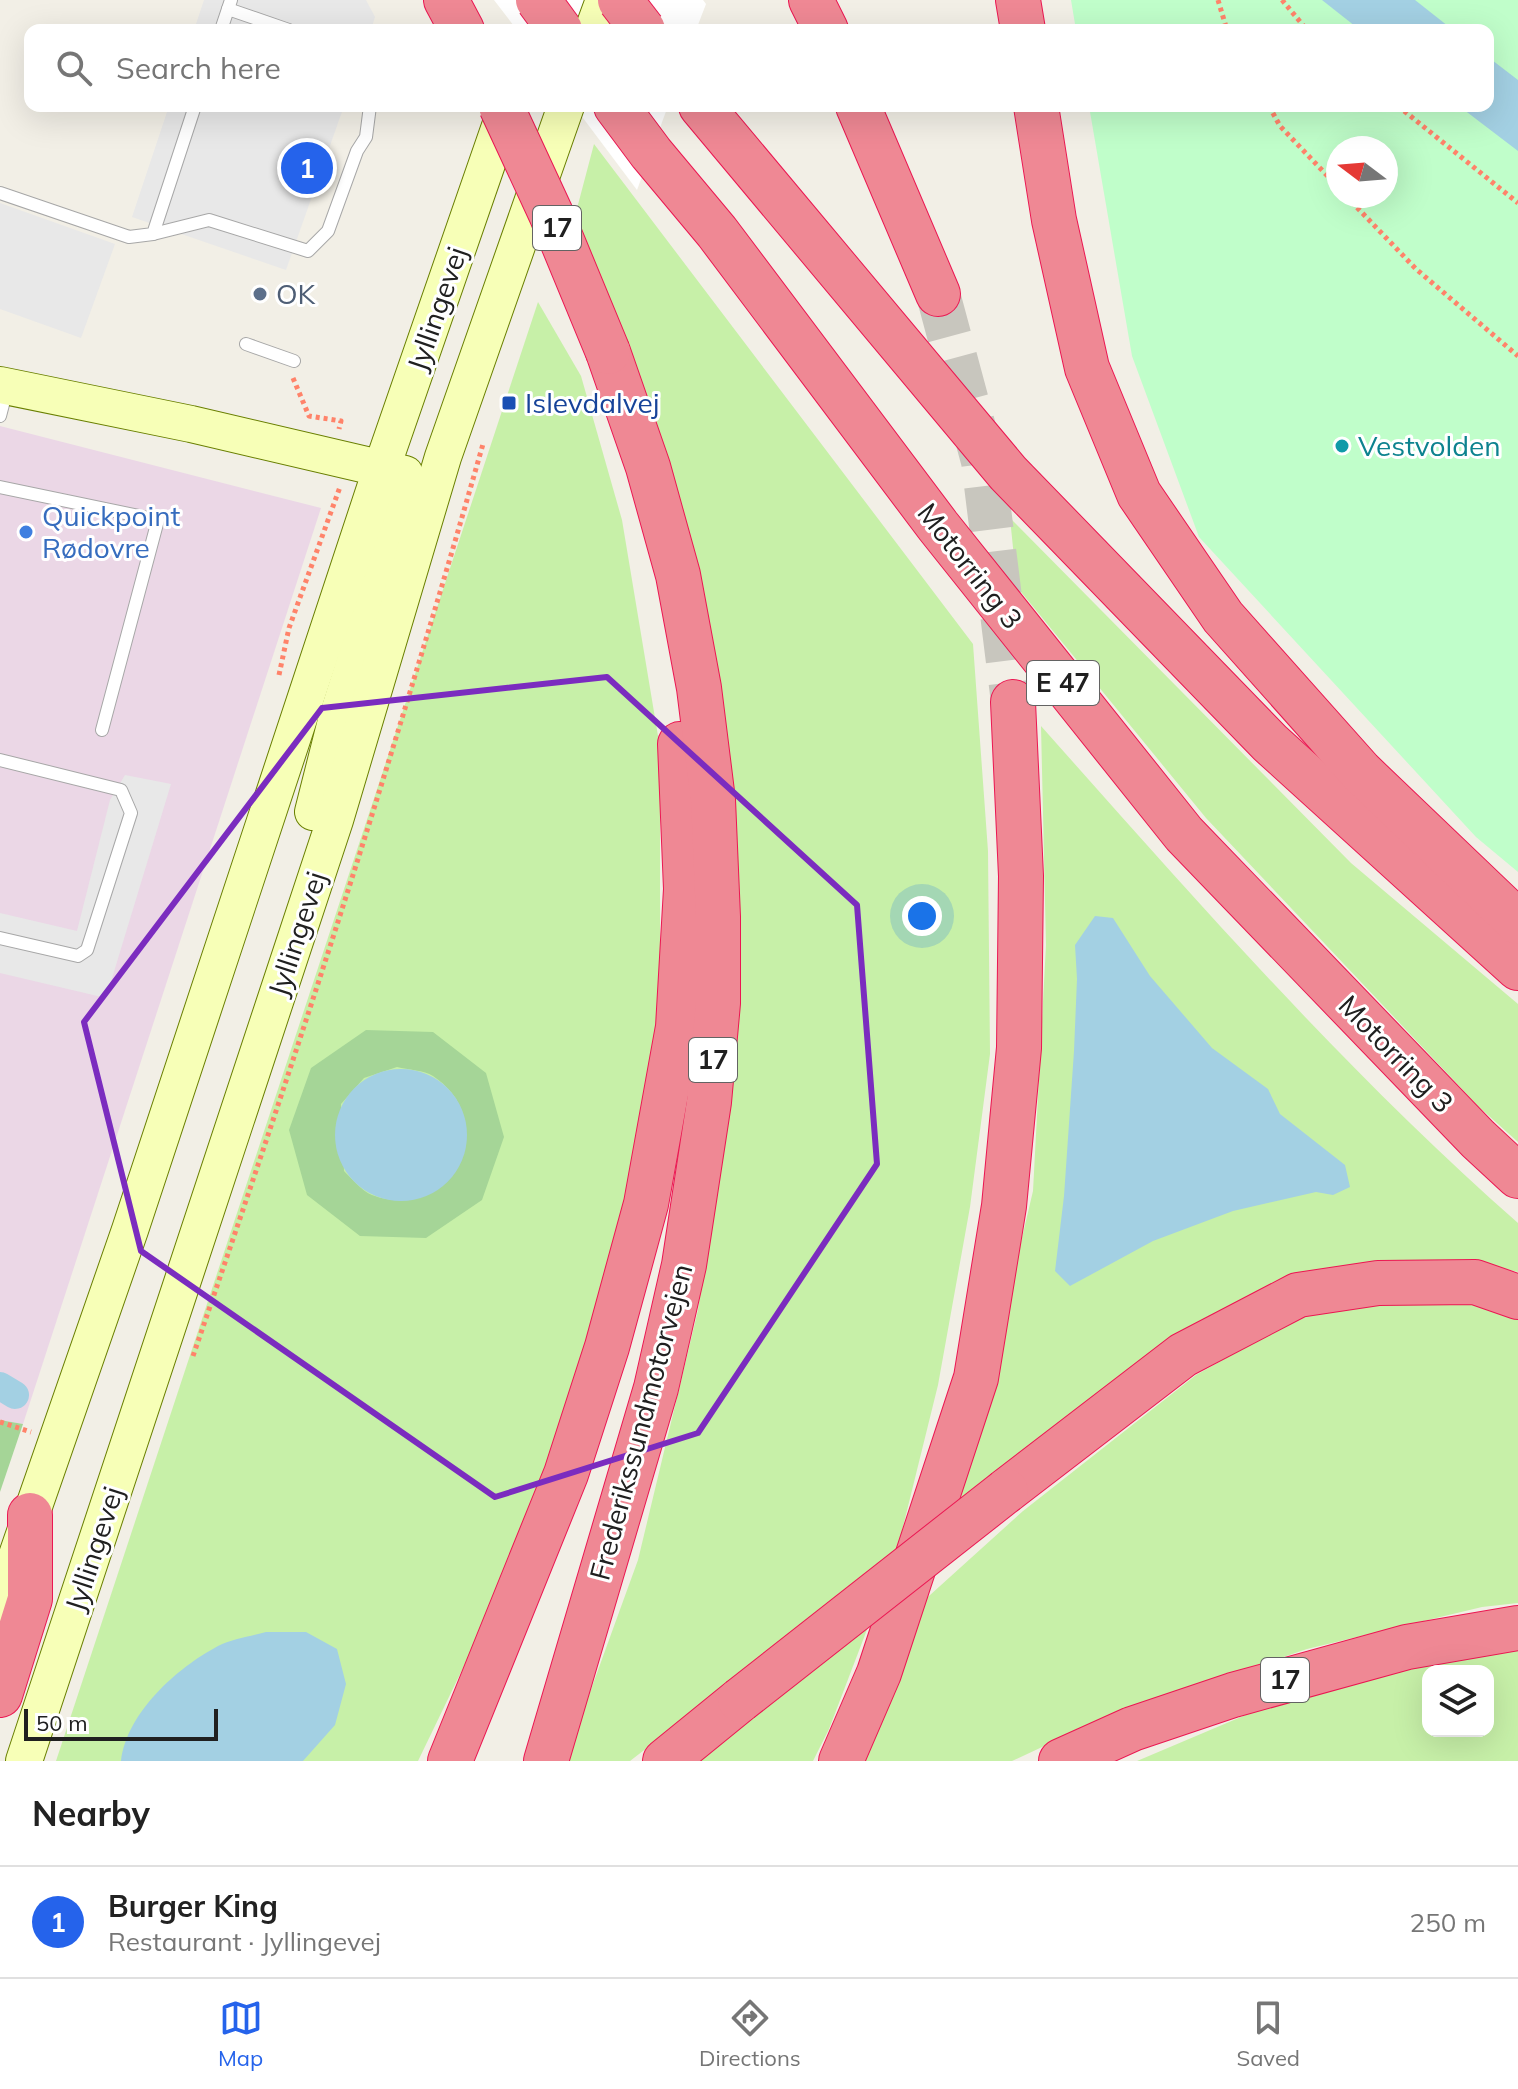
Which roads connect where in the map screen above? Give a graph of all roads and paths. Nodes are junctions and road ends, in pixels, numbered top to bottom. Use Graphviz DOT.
graph roads {
  1 [pos="541,0"];
  2 [pos="604,0"];
  3 [pos="620,0"];
  4 [pos="811,0"];
  5 [pos="1018,0"];
  6 [pos="1218,0"];
  7 [pos="1282,0"];
  8 [pos="229,4"];
  9 [pos="223,24"];
  10 [pos="275,24"];
  11 [pos="535,24"];
  12 [pos="556,24"];
  13 [pos="595,24"];
  14 [pos="638,24"];
  15 [pos="823,24"];
  16 [pos="1022,24"];
  17 [pos="1225,24"];
  18 [pos="1302,24"];
  19 [pos="193,112"];
  20 [pos="369,112"];
  21 [pos="504,112"];
  22 [pos="505,112"];
  23 [pos="564,112"];
  24 [pos="620,112"];
  25 [pos="706,112"];
  26 [pos="861,112"];
  27 [pos="1037,112"];
  28 [pos="1272,112"];
  29 [pos="1405,112"];
  30 [pos="1326,174"];
  31 [pos="0,193"];
  32 [pos="1518,203"];
  33 [pos="1358,208"];
  34 [pos="153,234"];
  35 [pos="938,294"];
  36 [pos="246,344"];
  37 [pos="1518,356"];
  38 [pos="294,361"];
  39 [pos="3,396"];
  40 [pos="331,457"];
  41 [pos="648,467"];
  42 [pos="381,470"];
  43 [pos="435,480"];
  44 [pos="0,487"];
  45 [pos="1013,702"];
  46 [pos="102,730"];
  47 [pos="0,760"];
  48 [pos="1518,922"];
  49 [pos="0,938"];
  50 [pos="1518,968"];
  51 [pos="284,975"];
  52 [pos="1518,1176"];
  53 [pos="1518,1297"];
  54 [pos="0,1422"];
  55 [pos="32,1432"];
  56 [pos="30,1515"];
  57 [pos="0,1604"];
  58 [pos="1518,1628"];
  59 [pos="0,1695"];
  60 [pos="24,1761"];
  61 [pos="450,1761"];
  62 [pos="546,1761"];
  63 [pos="665,1761"];
  64 [pos="841,1761"];
  65 [pos="1061,1761"];
  1 -- 11 [label="street"];
  1 -- 12 [label="highway, bridge"];
  2 -- 13 [label="street"];
  3 -- 14 [label="highway, bridge"];
  4 -- 15 [label="highway"];
  5 -- 16 [label="highway"];
  6 -- 17 [label="path"];
  7 -- 18 [label="path"];
  8 -- 9 [label="lane"];
  8 -- 10 [label="lane"];
  19 -- 34 [label="lane"];
  20 -- 34 [label="lane"];
  21 -- 41 [label="highway, Frederikssundmotorvejen / 17, bridge"];
  22 -- 42 [label="street, Jyllingevej"];
  23 -- 43 [label="street, Jyllingevej"];
  24 -- 52 [label="highway, Motorring 3 / E 47"];
  25 -- 50 [label="highway"];
  26 -- 35 [label="highway"];
  27 -- 48 [label="highway"];
  28 -- 30 [label="path"];
  29 -- 32 [label="path"];
  31 -- 34 [label="lane"];
  33 -- 37 [label="path"];
  36 -- 38 [label="lane"];
  38 -- 40 [label="path"];
  39 -- 40 [label="street"];
  40 -- 42 [label="street"];
  41 -- 61 [label="highway"];
  41 -- 62 [label="highway, Frederikssundmotorvejen / 17"];
  42 -- 43 [label="street"];
  42 -- 51 [label="street"];
  42 -- 56 [label="street, Jyllingevej"];
  43 -- 51 [label="street, Jyllingevej"];
  44 -- 46 [label="lane"];
  45 -- 64 [label="highway"];
  47 -- 49 [label="lane"];
  51 -- 60 [label="street, Jyllingevej"];
  53 -- 63 [label="highway, bridge"];
  54 -- 55 [label="path"];
  56 -- 57 [label="street, Jyllingevej"];
  56 -- 59 [label="highway"];
  58 -- 65 [label="highway, 17"];
}
